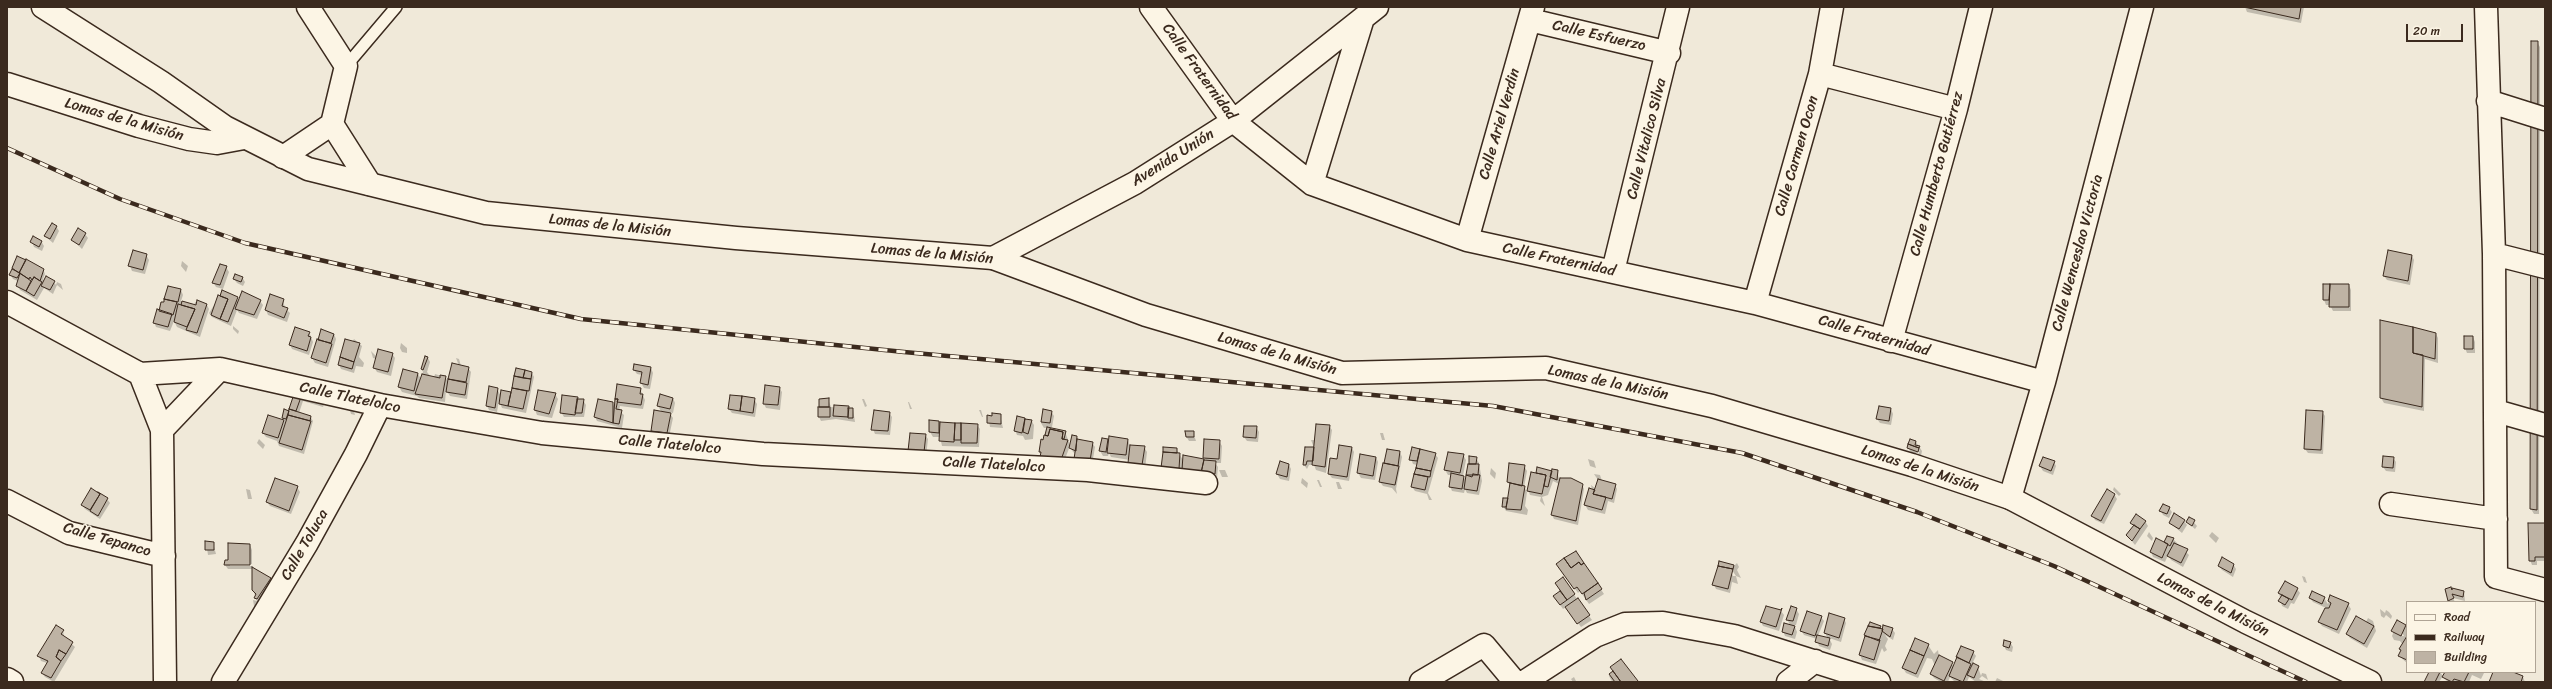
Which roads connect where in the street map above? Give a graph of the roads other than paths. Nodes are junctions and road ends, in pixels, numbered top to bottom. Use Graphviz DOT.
graph roads {
  1 [pos="43,7"];
  2 [pos="308,7"];
  3 [pos="396,7"];
  4 [pos="1151,7"];
  5 [pos="1678,7"];
  6 [pos="1832,7"];
  7 [pos="1981,7"];
  8 [pos="2142,7"];
  9 [pos="2486,7"];
  10 [pos="1370,13"];
  11 [pos="1531,13"];
  12 [pos="1669,53"];
  13 [pos="346,66"];
  14 [pos="1820,74"];
  15 [pos="7,84"];
  16 [pos="2488,101"];
  17 [pos="1956,109"];
  18 [pos="2545,119"];
  19 [pos="1233,121"];
  20 [pos="332,124"];
  21 [pos="244,138"];
  22 [pos="283,157"];
  23 [pos="370,184"];
  24 [pos="1312,184"];
  25 [pos="1467,240"];
  26 [pos="2494,254"];
  27 [pos="994,258"];
  28 [pos="2545,267"];
  29 [pos="1613,271"];
  30 [pos="7,302"];
  31 [pos="1755,303"];
  32 [pos="1890,341"];
  33 [pos="220,370"];
  34 [pos="140,374"];
  35 [pos="2044,382"];
  36 [pos="380,405"];
  37 [pos="2496,411"];
  38 [pos="2545,425"];
  39 [pos="162,430"];
  40 [pos="1206,483"];
  41 [pos="2010,498"];
  42 [pos="7,501"];
  43 [pos="2391,504"];
  44 [pos="2496,519"];
  45 [pos="164,556"];
  46 [pos="2545,590"];
  47 [pos="1815,661"];
  48 [pos="7,679"];
  49 [pos="12,682"];
  50 [pos="165,682"];
  51 [pos="223,682"];
  52 [pos="1421,682"];
  53 [pos="1515,682"];
  54 [pos="1524,682"];
  55 [pos="1788,682"];
  56 [pos="1879,682"];
  57 [pos="2370,682"];
  1 -- 21 [label="street, Lomas de la Misión"];
  2 -- 13 [label="street"];
  3 -- 13 [label="lane"];
  4 -- 19 [label="street, Calle Fraternidad"];
  5 -- 12 [label="street, Calle Vitalico Silva"];
  6 -- 14 [label="street, Calle Carmen Ocon"];
  7 -- 17 [label="street, Calle Humberto Gutiérrez"];
  8 -- 35 [label="street, Calle Wenceslao Victoria"];
  9 -- 16 [label="street"];
  10 -- 19 [label="street, Avenida Unión"];
  10 -- 24 [label="street"];
  11 -- 12 [label="street, Calle Esfuerzo"];
  11 -- 25 [label="street, Calle Ariel Verdin"];
  12 -- 29 [label="street, Calle Vitalico Silva"];
  13 -- 20 [label="street"];
  14 -- 17 [label="street"];
  14 -- 31 [label="street, Calle Carmen Ocon"];
  15 -- 21 [label="street, Lomas de la Misión"];
  16 -- 18 [label="street"];
  16 -- 26 [label="street"];
  17 -- 32 [label="street, Calle Humberto Gutiérrez"];
  19 -- 24 [label="street, Calle Fraternidad"];
  19 -- 27 [label="street, Avenida Unión"];
  20 -- 22 [label="street"];
  20 -- 23 [label="street"];
  21 -- 22 [label="street, Lomas de la Misión"];
  22 -- 23 [label="street, Lomas de la Misión"];
  23 -- 27 [label="street, Lomas de la Misión"];
  24 -- 25 [label="street, Calle Fraternidad"];
  25 -- 29 [label="street, Calle Fraternidad"];
  26 -- 28 [label="street"];
  26 -- 37 [label="street"];
  27 -- 41 [label="street, Lomas de la Misión"];
  29 -- 31 [label="street, Calle Fraternidad"];
  30 -- 34 [label="street"];
  31 -- 32 [label="street, Calle Fraternidad"];
  32 -- 35 [label="street, Calle Fraternidad"];
  33 -- 34 [label="street, Calle Tlatelolco"];
  33 -- 36 [label="street, Calle Tlatelolco"];
  33 -- 39 [label="street"];
  34 -- 39 [label="street"];
  35 -- 41 [label="street, Calle Wenceslao Victoria"];
  36 -- 40 [label="street, Calle Tlatelolco"];
  36 -- 51 [label="street, Calle Toluca"];
  37 -- 38 [label="street"];
  37 -- 44 [label="street"];
  39 -- 45 [label="street"];
  41 -- 57 [label="street, Lomas de la Misión"];
  42 -- 45 [label="street, Calle Tepanco"];
  43 -- 44 [label="street"];
  44 -- 46 [label="street"];
  45 -- 50 [label="street"];
  47 -- 54 [label="street"];
  47 -- 55 [label="street"];
  47 -- 56 [label="street"];
  48 -- 49 [label="street"];
  52 -- 53 [label="street"];
}
